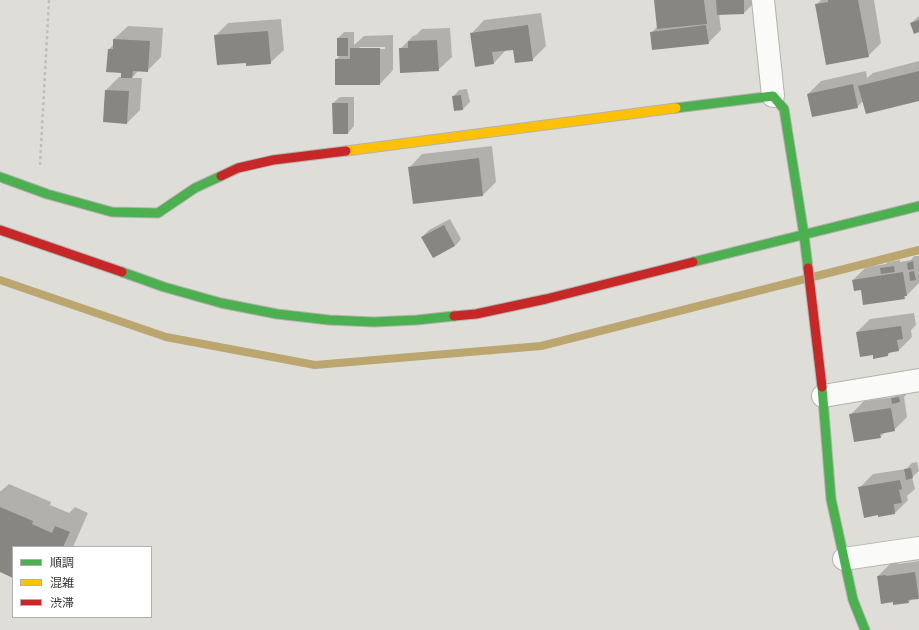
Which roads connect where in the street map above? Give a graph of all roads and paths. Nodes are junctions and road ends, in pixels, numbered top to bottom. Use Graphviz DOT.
graph roads {
  1 [pos="49,0"];
  2 [pos="763,0"];
  3 [pos="773,96"];
  4 [pos="0,177"];
  5 [pos="38,191"];
  6 [pos="919,206"];
  7 [pos="0,230"];
  8 [pos="804,235"];
  9 [pos="919,380"];
  10 [pos="823,396"];
  11 [pos="919,548"];
  12 [pos="844,559"];
  13 [pos="865,630"];
  1 -- 5 [label="path"];
  2 -- 3 [label="street"];
  3 -- 5 [label="street"];
  3 -- 8 [label="street"];
  4 -- 5 [label="street"];
  6 -- 8 [label="street"];
  7 -- 8 [label="street"];
  8 -- 10 [label="street"];
  9 -- 10 [label="street"];
  10 -- 12 [label="street"];
  11 -- 12 [label="street"];
  12 -- 13 [label="street"];
}
